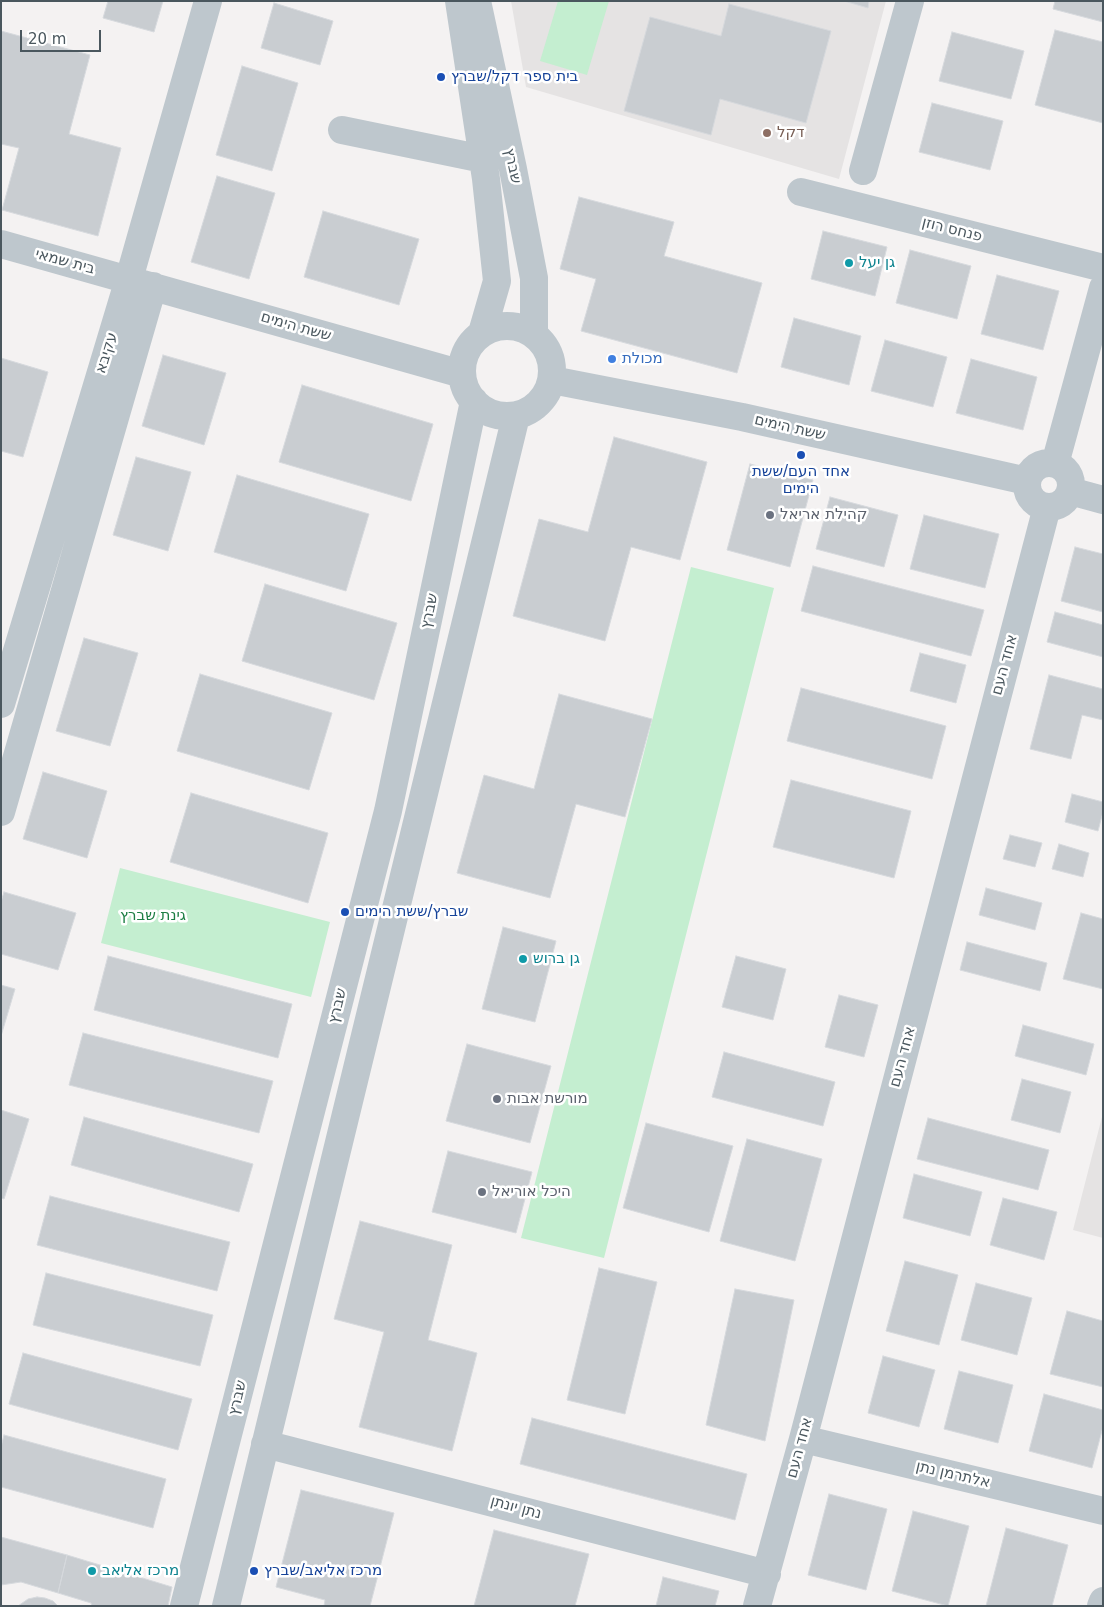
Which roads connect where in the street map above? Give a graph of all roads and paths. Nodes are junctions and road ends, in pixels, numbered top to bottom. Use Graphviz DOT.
graph roads {
  1 [pos="208,1"];
  2 [pos="459,1"];
  3 [pos="477,1"];
  4 [pos="910,1"];
  5 [pos="342,130"];
  6 [pos="483,159"];
  7 [pos="863,171"];
  8 [pos="801,192"];
  9 [pos="1,244"];
  10 [pos="1103,268"];
  11 [pos="141,282"];
  12 [pos="1103,288"];
  13 [pos="482,333"];
  14 [pos="534,333"];
  15 [pos="462,374"];
  16 [pos="552,380"];
  17 [pos="474,401"];
  18 [pos="516,416"];
  19 [pos="1055,464"];
  20 [pos="1027,481"];
  21 [pos="1070,491"];
  22 [pos="1103,500"];
  23 [pos="1047,507"];
  24 [pos="1,704"];
  25 [pos="1,812"];
  26 [pos="802,1439"];
  27 [pos="265,1444"];
  28 [pos="1103,1511"];
  29 [pos="767,1574"];
  30 [pos="1103,1601"];
  31 [pos="184,1606"];
  32 [pos="226,1606"];
  33 [pos="757,1606"];
  34 [pos="1101,1606"];
  1 -- 11 [label="street, עקיבא"];
  2 -- 6 [label="street, שברץ"];
  3 -- 14 [label="street, שברץ"];
  4 -- 7 [label="street"];
  5 -- 6 [label="street"];
  6 -- 13 [label="street, שברץ"];
  8 -- 10 [label="street, פנחס רוזן"];
  9 -- 11 [label="street, בית שמאי"];
  11 -- 15 [label="street, ששת הימים"];
  11 -- 24 [label="street, עקיבא"];
  11 -- 25 [label="street, עקיבא"];
  12 -- 19 [label="street"];
  13 -- 14 [label="street"];
  13 -- 15 [label="street"];
  14 -- 16 [label="street"];
  15 -- 17 [label="street"];
  16 -- 18 [label="street"];
  16 -- 20 [label="street, ששת הימים"];
  17 -- 18 [label="street"];
  17 -- 31 [label="street, שברץ"];
  18 -- 27 [label="street"];
  19 -- 20 [label="street"];
  19 -- 21 [label="street"];
  20 -- 23 [label="street"];
  21 -- 22 [label="street"];
  21 -- 23 [label="street"];
  23 -- 26 [label="street, אחד העם"];
  26 -- 28 [label="street, אלתרמן נתן"];
  26 -- 29 [label="street, אחד העם"];
  27 -- 29 [label="street, נתן יונתן"];
  27 -- 32 [label="street"];
  29 -- 33 [label="street, אחד העם"];
  30 -- 34 [label="street"];
}
